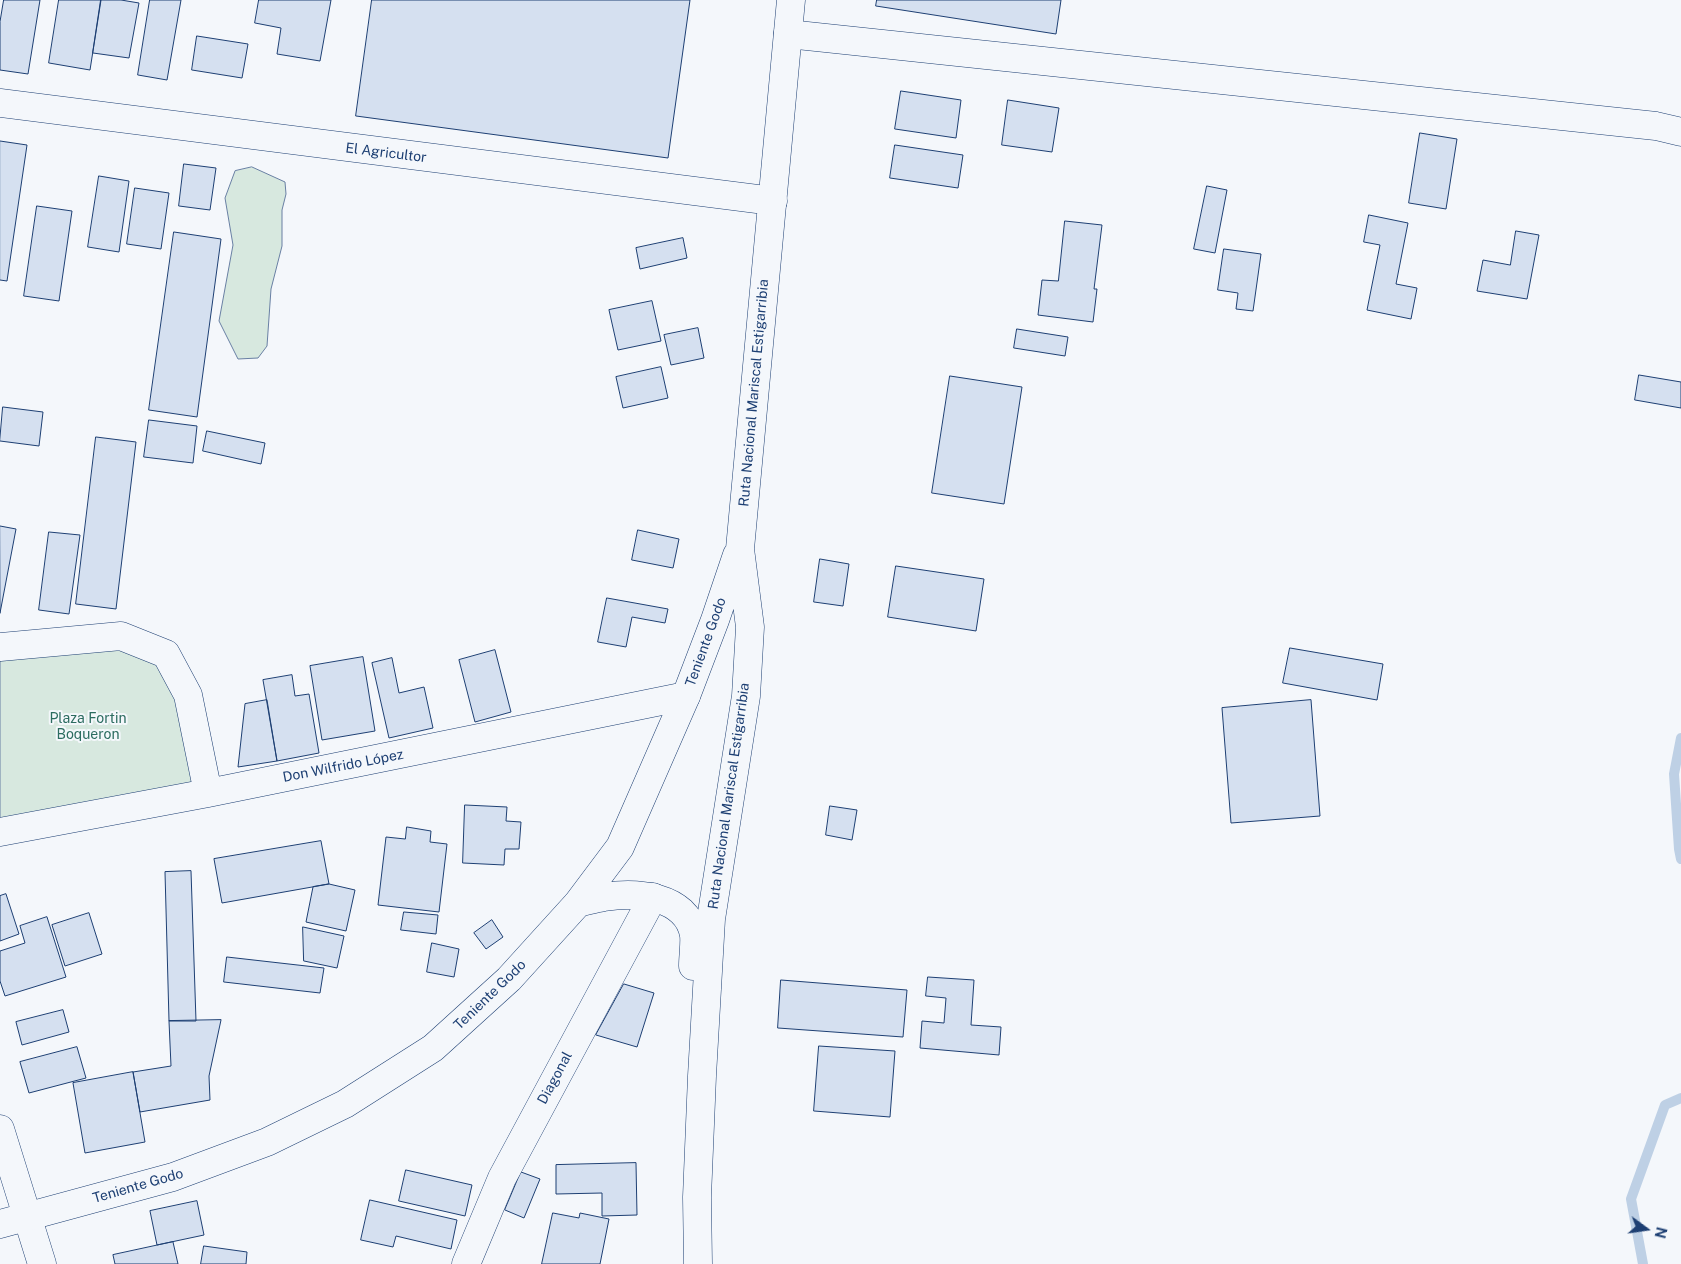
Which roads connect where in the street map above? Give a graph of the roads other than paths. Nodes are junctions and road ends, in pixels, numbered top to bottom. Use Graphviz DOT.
graph roads {
  1 [pos="791,0"];
  2 [pos="788,34"];
  3 [pos="0,103"];
  4 [pos="1681,132"];
  5 [pos="773,201"];
  6 [pos="740,549"];
  7 [pos="0,647"];
  8 [pos="686,696"];
  9 [pos="208,794"];
  10 [pos="0,832"];
  11 [pos="653,897"];
  12 [pos="578,903"];
  13 [pos="702,1076"];
  14 [pos="0,1129"];
  15 [pos="28,1216"];
  16 [pos="0,1224"];
  17 [pos="42,1264"];
  18 [pos="466,1264"];
  19 [pos="698,1264"];
  1 -- 2 [label="street, Ruta Nacional Mariscal Estigarribia"];
  2 -- 4 [label="street"];
  2 -- 5 [label="street, Ruta Nacional Mariscal Estigarribia"];
  3 -- 5 [label="street, El Agricultor"];
  5 -- 6 [label="street, Ruta Nacional Mariscal Estigarribia"];
  6 -- 8 [label="street, Teniente Godo"];
  6 -- 13 [label="street, Ruta Nacional Mariscal Estigarribia"];
  7 -- 9 [label="street"];
  8 -- 9 [label="street, Don Wilfrido López"];
  8 -- 12 [label="street, Teniente Godo"];
  9 -- 10 [label="street, Don Wilfrido López"];
  11 -- 12 [label="street"];
  11 -- 13 [label="street"];
  11 -- 18 [label="street, Diagonal"];
  12 -- 15 [label="street, Teniente Godo"];
  13 -- 19 [label="street, Ruta Nacional Mariscal Estigarribia"];
  14 -- 15 [label="street"];
  15 -- 16 [label="street, Teniente Godo"];
  15 -- 17 [label="street"];
}
